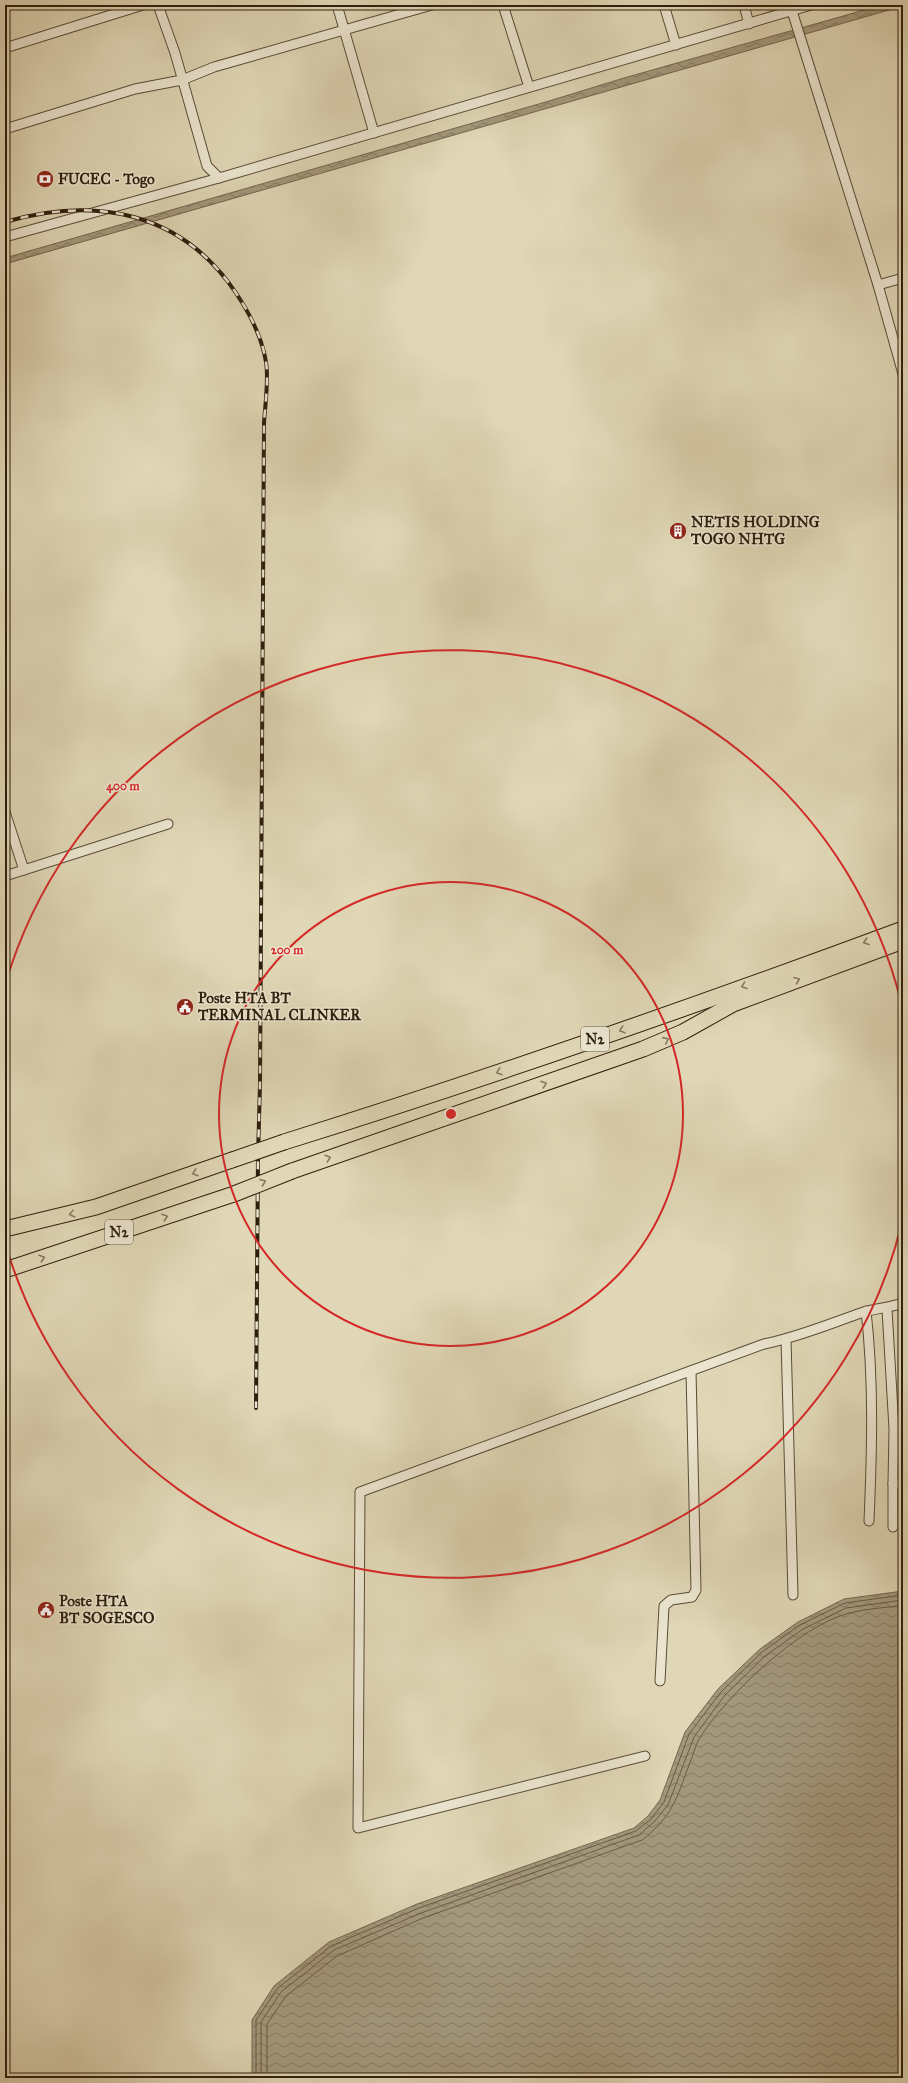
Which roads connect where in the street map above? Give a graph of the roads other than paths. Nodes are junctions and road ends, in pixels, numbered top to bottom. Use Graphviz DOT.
graph roads {
  1 [pos="143,5"];
  2 [pos="158,5"];
  3 [pos="337,5"];
  4 [pos="432,5"];
  5 [pos="504,5"];
  6 [pos="664,5"];
  7 [pos="744,5"];
  8 [pos="811,5"];
  9 [pos="792,11"];
  10 [pos="749,24"];
  11 [pos="345,29"];
  12 [pos="676,45"];
  13 [pos="5,48"];
  14 [pos="182,80"];
  15 [pos="529,87"];
  16 [pos="5,129"];
  17 [pos="374,133"];
  18 [pos="219,178"];
  19 [pos="5,237"];
  20 [pos="903,278"];
  21 [pos="878,285"];
  22 [pos="903,374"];
  23 [pos="5,812"];
  24 [pos="168,824"];
  25 [pos="24,870"];
  26 [pos="5,876"];
  27 [pos="903,929"];
  28 [pos="903,941"];
  29 [pos="5,1229"];
  30 [pos="5,1270"];
  31 [pos="903,1303"];
  32 [pos="887,1309"];
  33 [pos="866,1311"];
  34 [pos="786,1339"];
  35 [pos="691,1371"];
  36 [pos="893,1483"];
  37 [pos="903,1484"];
  38 [pos="869,1521"];
  39 [pos="893,1528"];
  40 [pos="793,1595"];
  41 [pos="660,1682"];
  42 [pos="645,1756"];
  1 -- 13 [label="street"];
  2 -- 14 [label="street"];
  3 -- 11 [label="street"];
  4 -- 11 [label="street"];
  5 -- 15 [label="street"];
  6 -- 12 [label="street"];
  7 -- 10 [label="street"];
  8 -- 9 [label="street"];
  9 -- 10 [label="street"];
  9 -- 21 [label="street"];
  10 -- 12 [label="street"];
  11 -- 14 [label="street"];
  11 -- 17 [label="street"];
  12 -- 15 [label="street"];
  14 -- 16 [label="street"];
  14 -- 18 [label="street"];
  15 -- 17 [label="street"];
  17 -- 18 [label="street"];
  18 -- 19 [label="street"];
  20 -- 21 [label="street"];
  21 -- 22 [label="street"];
  23 -- 25 [label="street"];
  24 -- 25 [label="street"];
  25 -- 26 [label="street"];
  27 -- 29 [label="highway, N2, one-way, bridge"];
  30 -- 28 [label="highway, N2, one-way, bridge"];
  31 -- 32 [label="street"];
  32 -- 33 [label="street"];
  32 -- 36 [label="street"];
  33 -- 34 [label="street"];
  33 -- 38 [label="street"];
  34 -- 35 [label="street"];
  34 -- 40 [label="street"];
  35 -- 41 [label="street"];
  35 -- 42 [label="street"];
  36 -- 37 [label="street"];
  36 -- 39 [label="street"];
}
